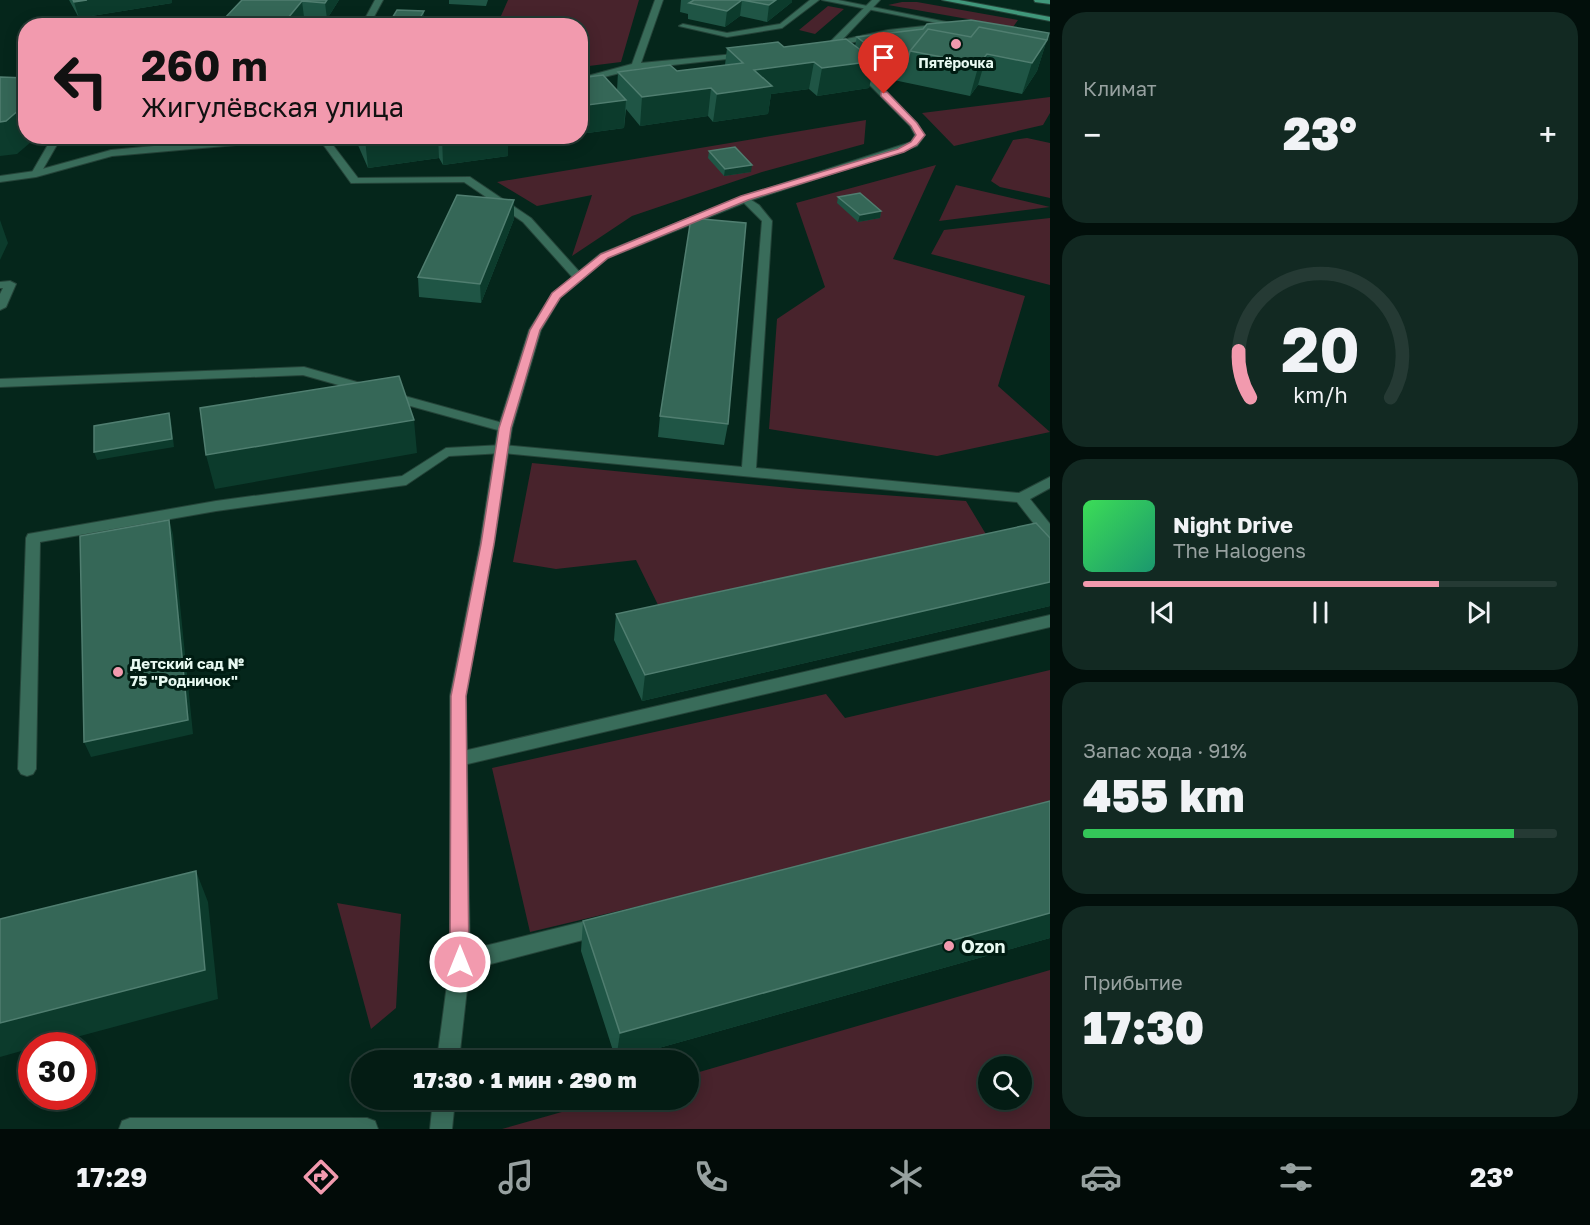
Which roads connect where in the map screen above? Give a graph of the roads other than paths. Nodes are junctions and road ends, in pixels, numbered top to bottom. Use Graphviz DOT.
graph roads {
  1 [pos="379,0"];
  2 [pos="659,0"];
  3 [pos="815,0"];
  4 [pos="826,0"];
  5 [pos="876,0"];
  6 [pos="946,0"];
  7 [pos="1038,0"];
  8 [pos="1050,2"];
  9 [pos="869,9"];
  10 [pos="369,18"];
  11 [pos="1050,19"];
  12 [pos="683,26"];
  13 [pos="962,26"];
  14 [pos="973,28"];
  15 [pos="827,45"];
  16 [pos="756,53"];
  17 [pos="636,66"];
  18 [pos="588,79"];
  19 [pos="53,144"];
  20 [pos="213,144"];
  21 [pos="327,144"];
  22 [pos="36,174"];
  23 [pos="0,179"];
  24 [pos="745,198"];
  25 [pos="578,278"];
  26 [pos="0,285"];
  27 [pos="0,307"];
  28 [pos="0,383"];
  29 [pos="505,428"];
  30 [pos="503,448"];
  31 [pos="749,472"];
  32 [pos="1050,482"];
  33 [pos="1022,498"];
  34 [pos="1050,534"];
  35 [pos="1050,621"];
  36 [pos="459,759"];
  37 [pos="27,770"];
  38 [pos="622,921"];
  39 [pos="460,962"];
  40 [pos="449,1050"];
  41 [pos="443,1110"];
  42 [pos="130,1129"];
  43 [pos="368,1129"];
  44 [pos="441,1129"];
  1 -- 10 [label="street"];
  2 -- 17 [label="street"];
  3 -- 12 [label="street"];
  4 -- 9 [label="street"];
  5 -- 9 [label="street"];
  6 -- 11 [label="main road"];
  7 -- 8 [label="main road"];
  9 -- 13 [label="street"];
  9 -- 15 [label="street"];
  13 -- 14 [label="street"];
  13 -- 15 [label="street"];
  15 -- 24 [label="street"];
  16 -- 17 [label="street"];
  17 -- 18 [label="street"];
  19 -- 22 [label="street"];
  20 -- 22 [label="street"];
  21 -- 25 [label="street"];
  22 -- 23 [label="street"];
  24 -- 25 [label="street"];
  24 -- 31 [label="street"];
  25 -- 29 [label="street"];
  26 -- 27 [label="street"];
  28 -- 29 [label="street"];
  29 -- 30 [label="street"];
  30 -- 31 [label="street"];
  30 -- 36 [label="street"];
  30 -- 37 [label="street"];
  31 -- 33 [label="street"];
  32 -- 33 [label="street"];
  33 -- 34 [label="street"];
  35 -- 36 [label="street"];
  36 -- 39 [label="street"];
  38 -- 39 [label="street"];
  39 -- 40 [label="street"];
  41 -- 44 [label="street"];
  42 -- 43 [label="street"];
}
